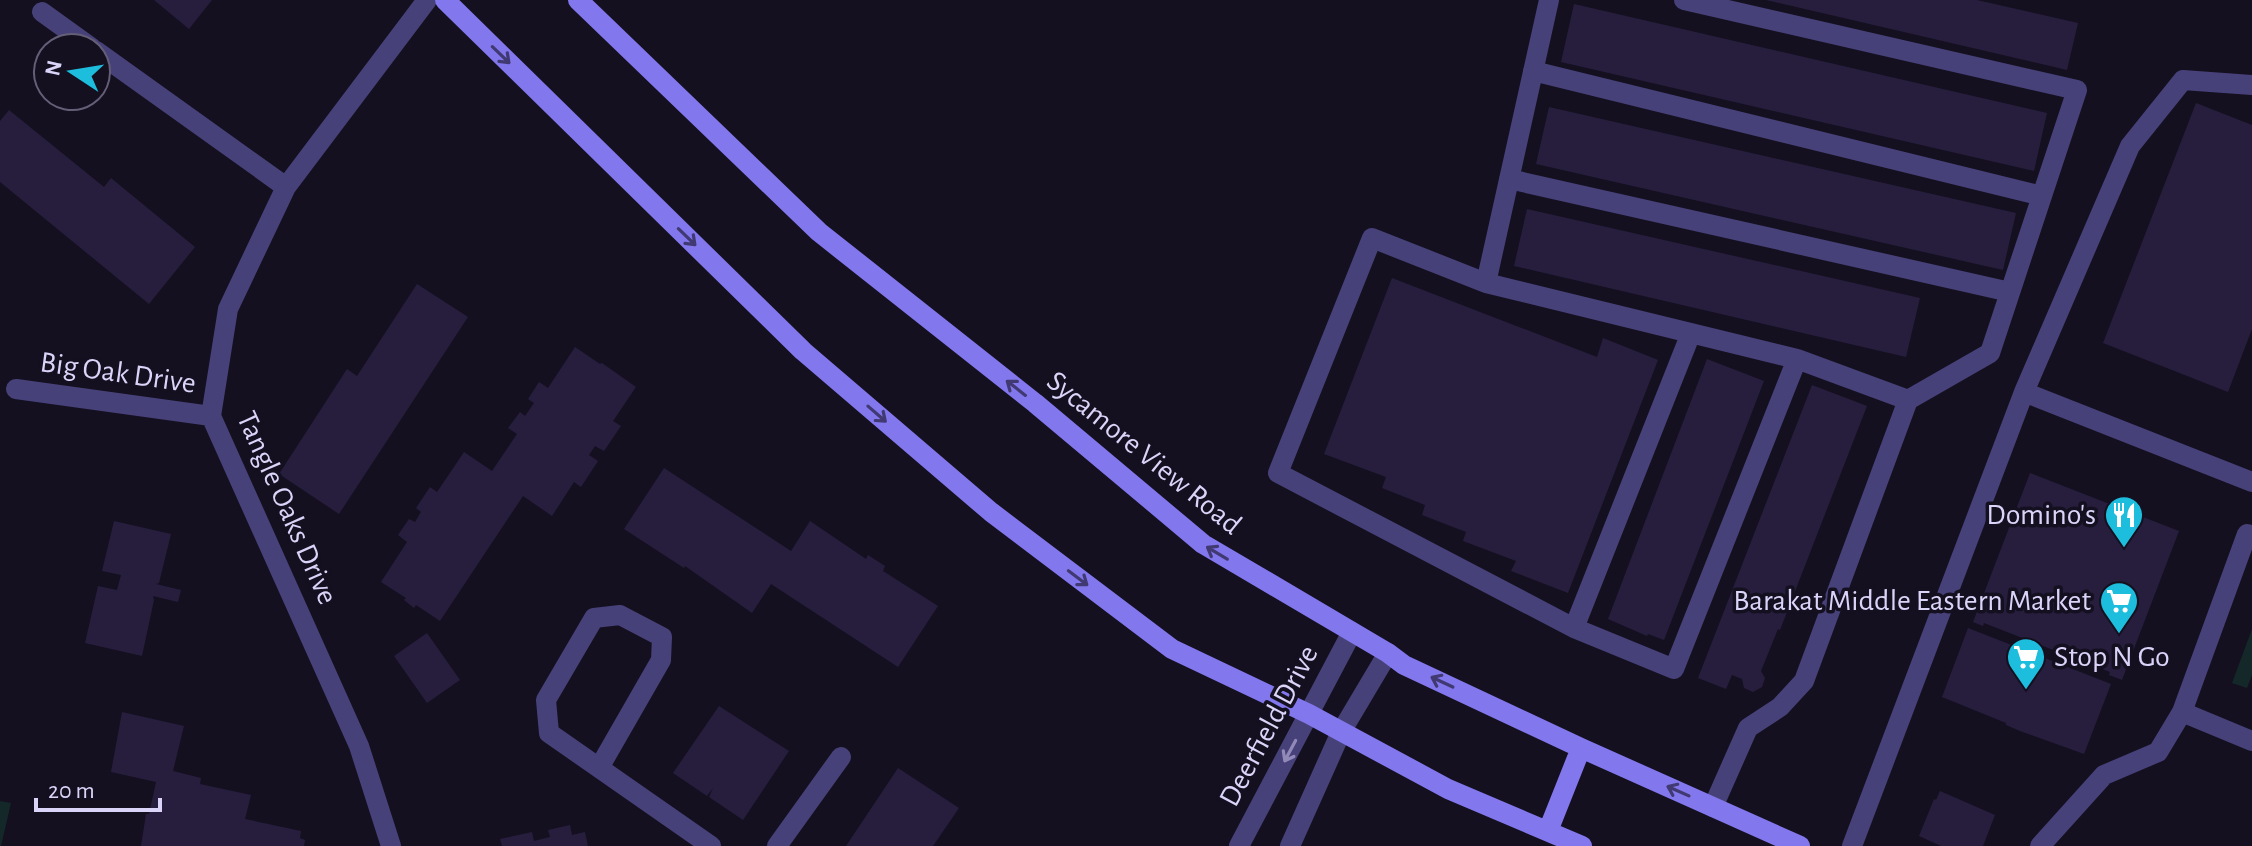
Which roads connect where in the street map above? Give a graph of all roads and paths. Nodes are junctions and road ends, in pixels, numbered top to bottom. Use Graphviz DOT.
graph roads {
  1 [pos="427,0"];
  2 [pos="445,0"];
  3 [pos="578,0"];
  4 [pos="1549,0"];
  5 [pos="1684,0"];
  6 [pos="42,12"];
  7 [pos="70,32"];
  8 [pos="112,62"];
  9 [pos="1533,71"];
  10 [pos="2252,85"];
  11 [pos="1509,179"];
  12 [pos="286,187"];
  13 [pos="2042,196"];
  14 [pos="1486,283"];
  15 [pos="2010,292"];
  16 [pos="1691,333"];
  17 [pos="1797,359"];
  18 [pos="16,389"];
  19 [pos="2024,392"];
  20 [pos="1908,400"];
  21 [pos="211,416"];
  22 [pos="2252,482"];
  23 [pos="2250,530"];
  24 [pos="1574,628"];
  25 [pos="1352,632"];
  26 [pos="1388,653"];
  27 [pos="2182,712"];
  28 [pos="1309,714"];
  29 [pos="1341,732"];
  30 [pos="2252,741"];
  31 [pos="1581,748"];
  32 [pos="841,757"];
  33 [pos="599,768"];
  34 [pos="1713,807"];
  35 [pos="1545,839"];
  36 [pos="391,846"];
  37 [pos="711,846"];
  38 [pos="777,846"];
  39 [pos="1239,846"];
  40 [pos="1290,846"];
  41 [pos="1582,846"];
  42 [pos="1800,846"];
  43 [pos="1852,846"];
  44 [pos="2040,846"];
  1 -- 12 [label="street, Tangle Oaks Drive"];
  2 -- 28 [label="main road, one-way"];
  25 -- 3 [label="main road, Sycamore View Road, one-way"];
  4 -- 9 [label="street"];
  5 -- 13 [label="street"];
  6 -- 7 [label="street"];
  8 -- 12 [label="street"];
  9 -- 11 [label="street"];
  9 -- 13 [label="street"];
  10 -- 19 [label="street"];
  11 -- 14 [label="street"];
  11 -- 15 [label="street"];
  12 -- 21 [label="street, Tangle Oaks Drive"];
  13 -- 15 [label="street"];
  14 -- 16 [label="street"];
  14 -- 24 [label="street"];
  15 -- 20 [label="street"];
  16 -- 17 [label="street"];
  16 -- 24 [label="street"];
  17 -- 20 [label="street"];
  17 -- 24 [label="street"];
  18 -- 21 [label="street, Big Oak Drive"];
  19 -- 22 [label="street"];
  19 -- 43 [label="street"];
  20 -- 34 [label="street"];
  21 -- 36 [label="street, Tangle Oaks Drive"];
  23 -- 27 [label="street"];
  25 -- 26 [label="main road, Sycamore View Road"];
  25 -- 28 [label="street, Deerfield Drive"];
  26 -- 29 [label="street"];
  31 -- 26 [label="main road, Sycamore View Road, one-way"];
  27 -- 30 [label="street"];
  27 -- 44 [label="street"];
  28 -- 29 [label="main road"];
  28 -- 39 [label="street, Deerfield Drive, one-way"];
  29 -- 35 [label="main road"];
  29 -- 40 [label="street"];
  34 -- 31 [label="main road, Sycamore View Road, one-way"];
  31 -- 35 [label="main road"];
  32 -- 38 [label="street"];
  33 -- 33 [label="street"];
  33 -- 37 [label="street"];
  34 -- 42 [label="main road, Sycamore View Road"];
  35 -- 41 [label="main road"];
}
